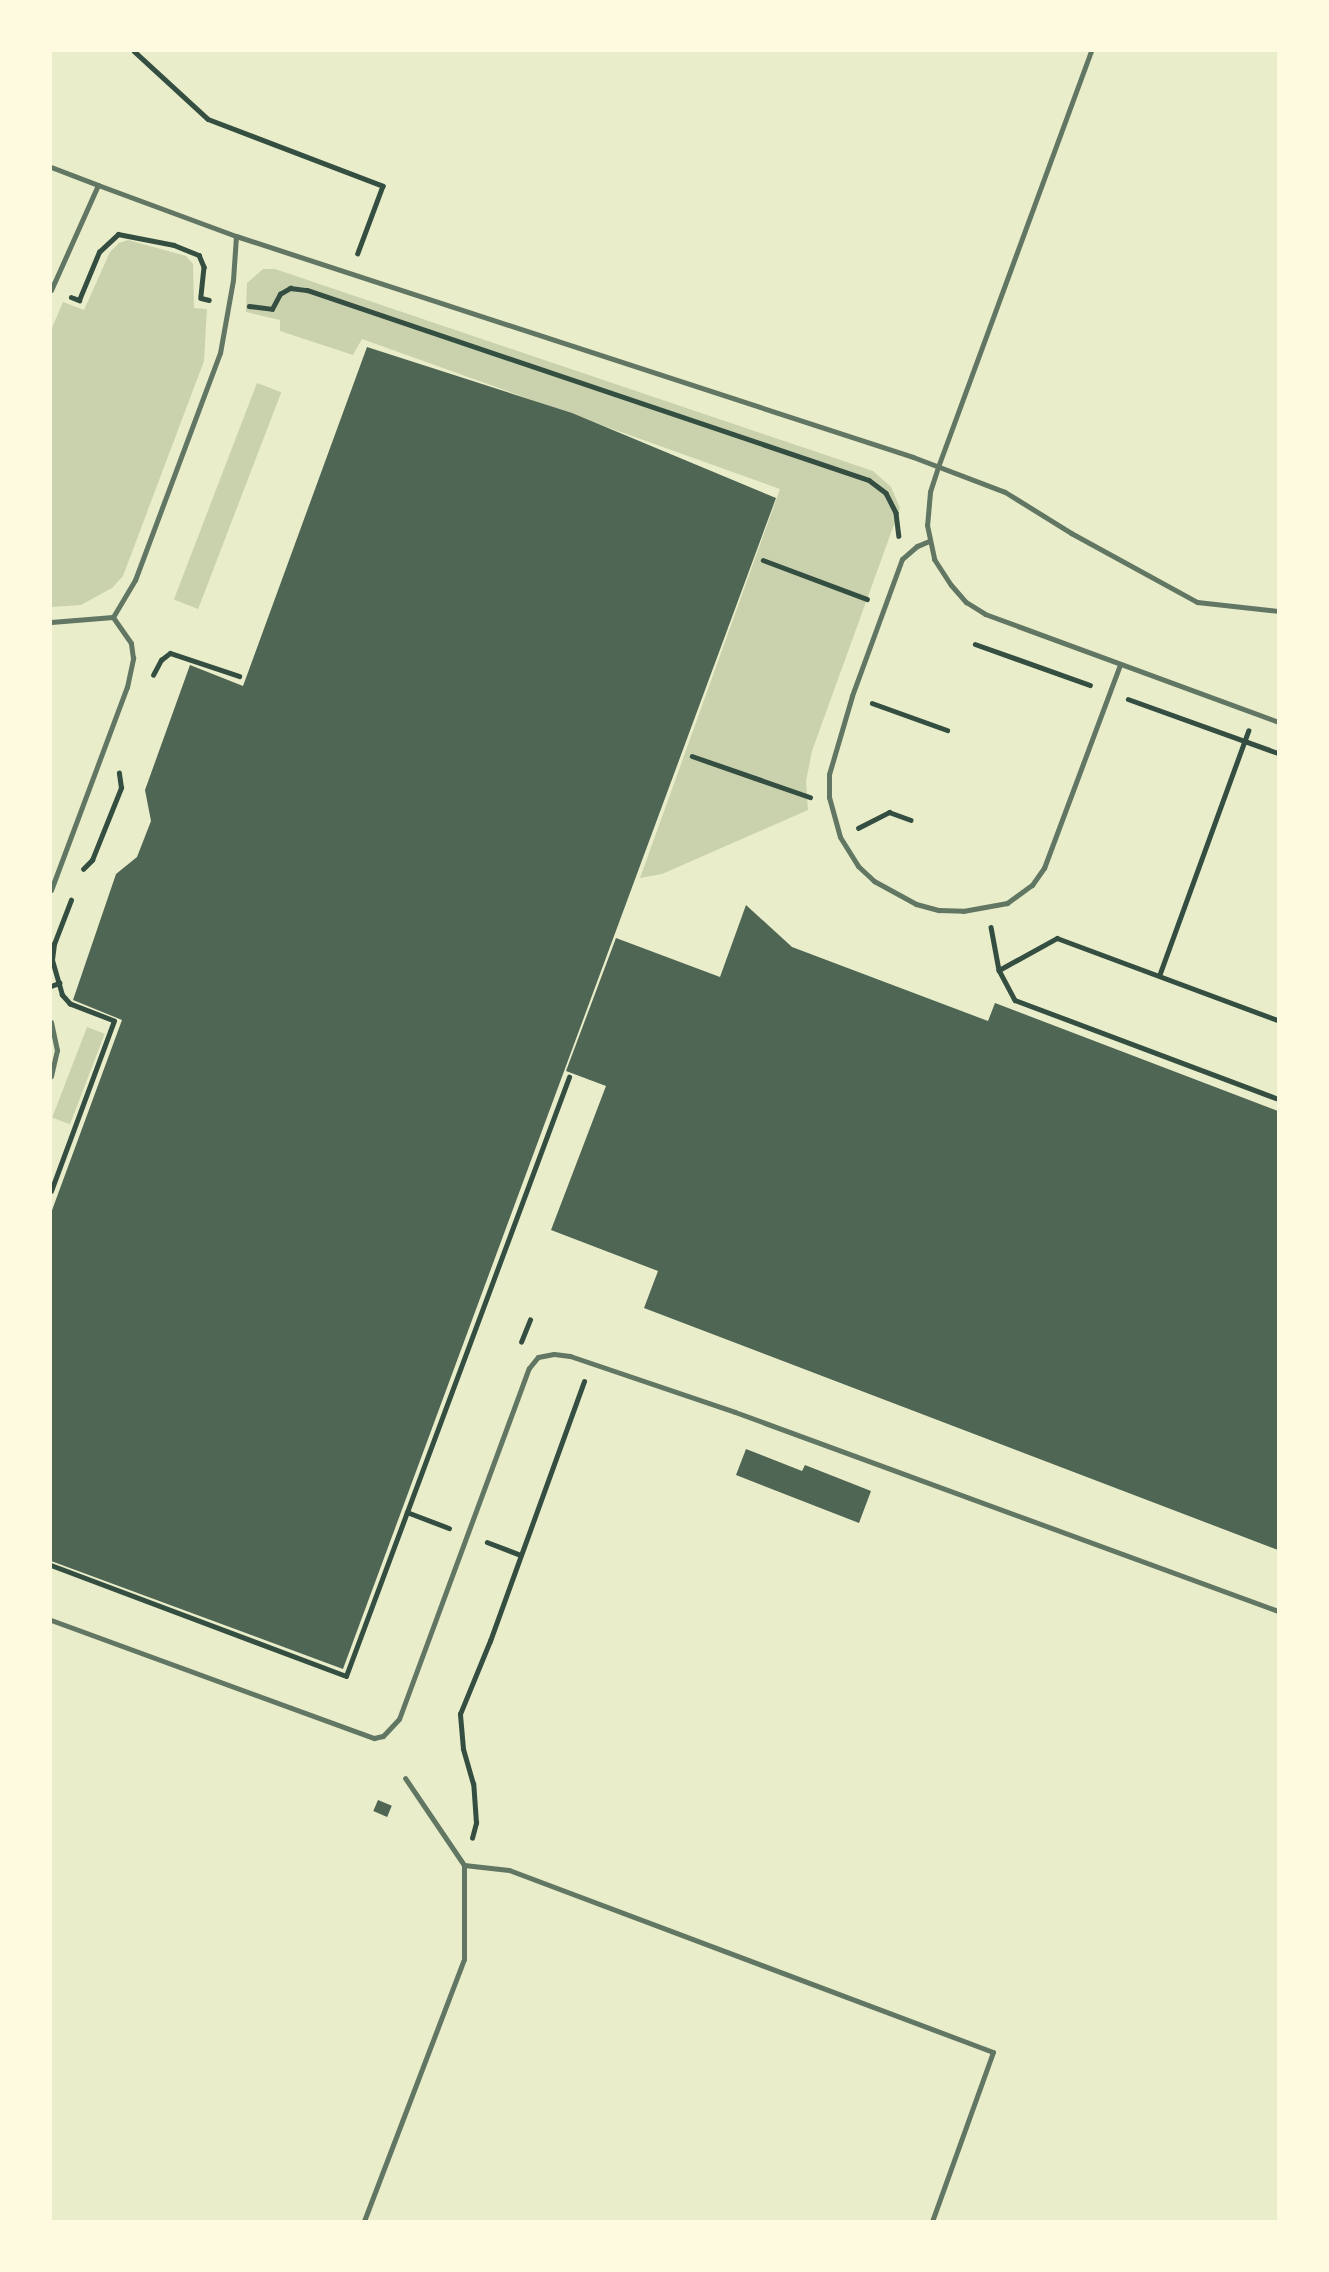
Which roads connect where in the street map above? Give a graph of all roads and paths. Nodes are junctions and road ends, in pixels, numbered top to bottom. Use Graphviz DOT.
graph roads {
  1 [pos="134,51"];
  2 [pos="1091,51"];
  3 [pos="51,167"];
  4 [pos="98,185"];
  5 [pos="236,236"];
  6 [pos="351,273"];
  7 [pos="51,290"];
  8 [pos="230,303"];
  9 [pos="938,467"];
  10 [pos="929,541"];
  11 [pos="902,559"];
  12 [pos="763,560"];
  13 [pos="885,606"];
  14 [pos="1278,611"];
  15 [pos="113,617"];
  16 [pos="51,622"];
  17 [pos="1120,665"];
  18 [pos="239,676"];
  19 [pos="150,684"];
  20 [pos="852,696"];
  21 [pos="1255,713"];
  22 [pos="1278,722"];
  23 [pos="947,730"];
  24 [pos="692,757"];
  25 [pos="123,762"];
  26 [pos="829,797"];
  27 [pos="912,820"];
  28 [pos="840,837"];
  29 [pos="79,880"];
  30 [pos="51,890"];
  31 [pos="74,893"];
  32 [pos="988,909"];
  33 [pos="999,970"];
  34 [pos="1159,976"];
  35 [pos="59,983"];
  36 [pos="51,986"];
  37 [pos="1278,1020"];
  38 [pos="51,1022"];
  39 [pos="51,1076"];
  40 [pos="569,1077"];
  41 [pos="1278,1099"];
  42 [pos="51,1191"];
  43 [pos="530,1320"];
  44 [pos="521,1345"];
  45 [pos="590,1363"];
  46 [pos="457,1518"];
  47 [pos="448,1541"];
  48 [pos="51,1565"];
  49 [pos="1278,1611"];
  50 [pos="51,1620"];
  51 [pos="405,1779"];
  52 [pos="464,1865"];
  53 [pos="364,2221"];
  54 [pos="932,2221"];
  1 -- 6 [label="path"];
  2 -- 9 [label="lane"];
  3 -- 4 [label="lane"];
  4 -- 5 [label="lane"];
  4 -- 7 [label="lane"];
  5 -- 6 [label="lane"];
  5 -- 8 [label="lane"];
  6 -- 9 [label="lane"];
  7 -- 8 [label="path"];
  8 -- 11 [label="path"];
  8 -- 15 [label="lane"];
  9 -- 10 [label="lane"];
  9 -- 14 [label="lane"];
  10 -- 11 [label="lane"];
  10 -- 17 [label="lane"];
  11 -- 13 [label="lane"];
  12 -- 13 [label="path"];
  13 -- 20 [label="lane"];
  15 -- 16 [label="lane"];
  15 -- 30 [label="lane"];
  17 -- 21 [label="lane"];
  17 -- 32 [label="lane"];
  18 -- 19 [label="path"];
  20 -- 23 [label="path"];
  20 -- 26 [label="lane"];
  21 -- 22 [label="lane"];
  21 -- 34 [label="path"];
  24 -- 26 [label="path"];
  25 -- 29 [label="path"];
  26 -- 28 [label="lane"];
  27 -- 28 [label="path"];
  28 -- 32 [label="lane"];
  31 -- 35 [label="path"];
  32 -- 33 [label="path"];
  33 -- 34 [label="path"];
  33 -- 41 [label="path"];
  34 -- 37 [label="path"];
  35 -- 36 [label="path"];
  35 -- 42 [label="path"];
  38 -- 39 [label="lane"];
  40 -- 48 [label="path"];
  43 -- 44 [label="path"];
  45 -- 49 [label="lane"];
  45 -- 50 [label="lane"];
  45 -- 52 [label="path"];
  46 -- 47 [label="path"];
  51 -- 52 [label="lane"];
  52 -- 53 [label="lane"];
  52 -- 54 [label="lane"];
}
